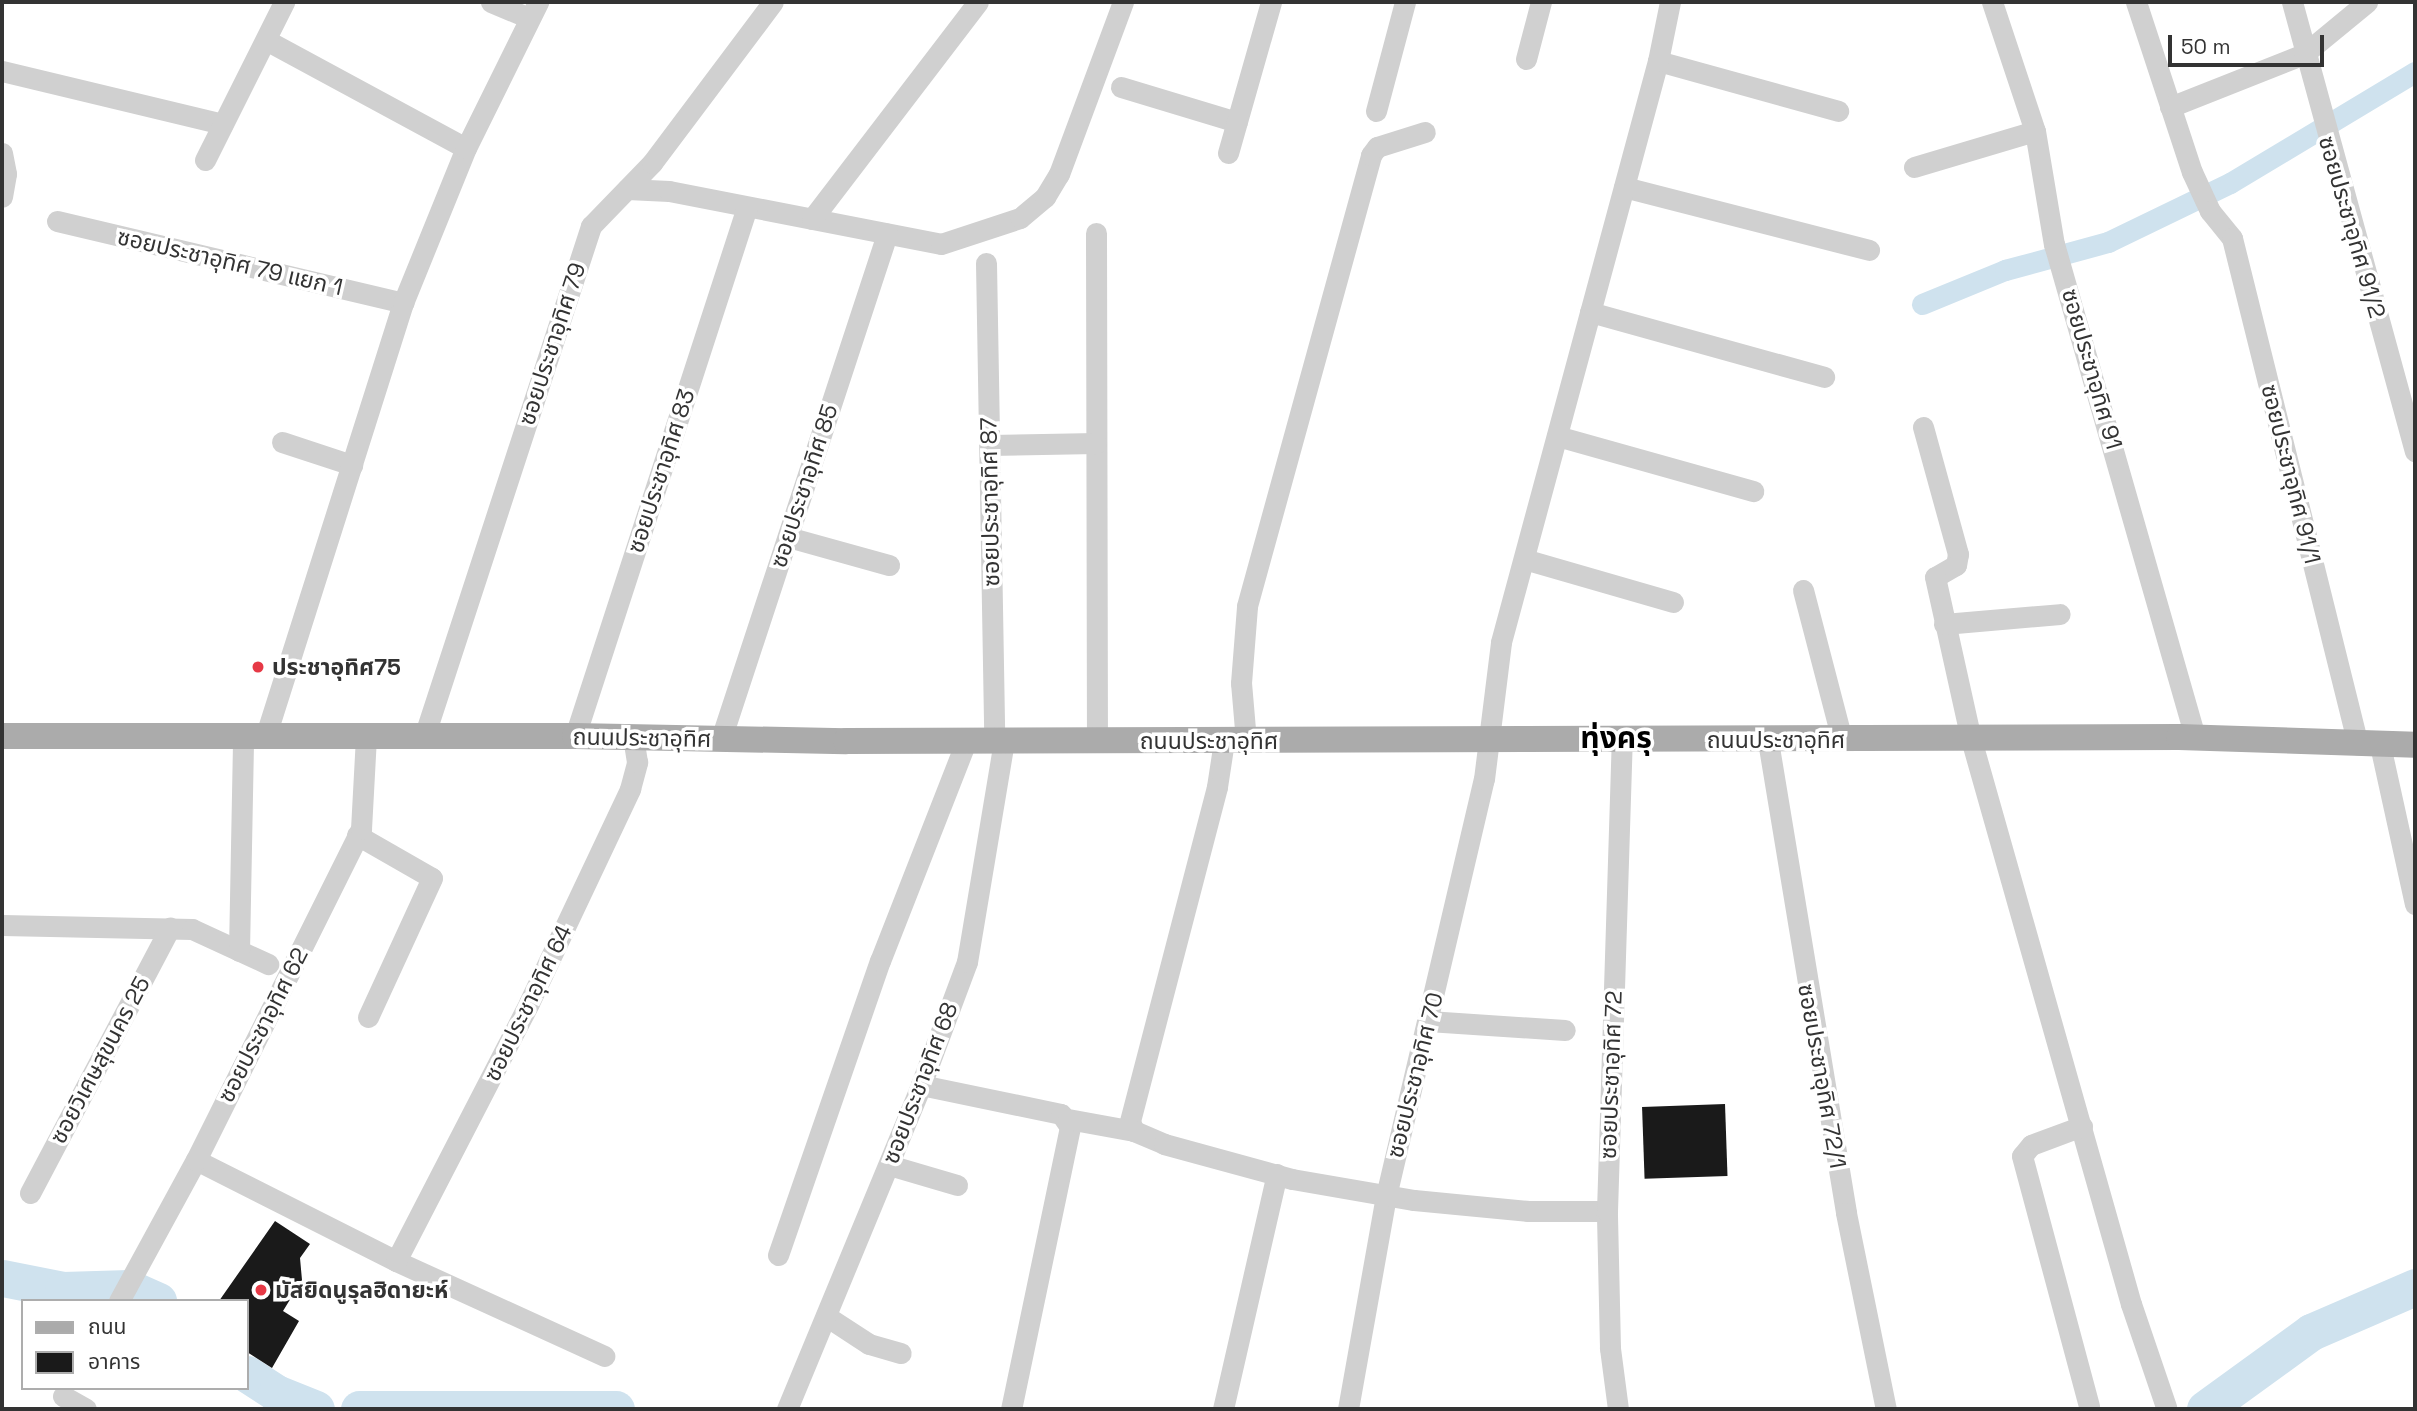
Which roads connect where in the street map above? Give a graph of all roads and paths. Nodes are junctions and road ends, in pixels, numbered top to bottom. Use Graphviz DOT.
graph roads {
  1 [pos="284,2"];
  2 [pos="491,2"];
  3 [pos="773,2"];
  4 [pos="978,2"];
  5 [pos="1124,2"];
  6 [pos="1271,2"];
  7 [pos="1405,2"];
  8 [pos="1541,2"];
  9 [pos="1670,2"];
  10 [pos="1992,2"];
  11 [pos="2136,2"];
  12 [pos="2292,2"];
  13 [pos="2367,2"];
  14 [pos="534,10"];
  15 [pos="266,40"];
  16 [pos="2304,54"];
  17 [pos="1526,59"];
  18 [pos="1658,61"];
  19 [pos="2,71"];
  20 [pos="1121,87"];
  21 [pos="2170,107"];
  22 [pos="1376,111"];
  23 [pos="1838,111"];
  24 [pos="1237,122"];
  25 [pos="223,124"];
  26 [pos="2035,131"];
  27 [pos="1425,132"];
  28 [pos="466,148"];
  29 [pos="2,153"];
  30 [pos="1228,153"];
  31 [pos="205,160"];
  32 [pos="1914,167"];
  33 [pos="1624,187"];
  34 [pos="627,189"];
  35 [pos="2,197"];
  36 [pos="747,207"];
  37 [pos="811,219"];
  38 [pos="57,221"];
  39 [pos="1096,233"];
  40 [pos="887,234"];
  41 [pos="1869,250"];
  42 [pos="986,263"];
  43 [pos="403,303"];
  44 [pos="1590,312"];
  45 [pos="1824,377"];
  46 [pos="1923,427"];
  47 [pos="1557,436"];
  48 [pos="282,442"];
  49 [pos="1096,443"];
  50 [pos="990,445"];
  51 [pos="2415,451"];
  52 [pos="352,465"];
  53 [pos="1753,491"];
  54 [pos="788,537"];
  55 [pos="1524,558"];
  56 [pos="889,565"];
  57 [pos="1803,590"];
  58 [pos="1673,602"];
  59 [pos="2060,614"];
  60 [pos="1944,624"];
  61 [pos="2,736"];
  62 [pos="575,736"];
  63 [pos="366,737"];
  64 [pos="424,737"];
  65 [pos="633,737"];
  66 [pos="2195,737"];
  67 [pos="254,738"];
  68 [pos="721,739"];
  69 [pos="1971,739"];
  70 [pos="1842,740"];
  71 [pos="966,741"];
  72 [pos="999,741"];
  73 [pos="1097,741"];
  74 [pos="1235,741"];
  75 [pos="1489,741"];
  76 [pos="1622,741"];
  77 [pos="1768,741"];
  78 [pos="2369,745"];
  79 [pos="2415,745"];
  80 [pos="357,835"];
  81 [pos="2415,904"];
  82 [pos="2,925"];
  83 [pos="170,928"];
  84 [pos="239,951"];
  85 [pos="268,964"];
  86 [pos="368,1017"];
  87 [pos="1428,1021"];
  88 [pos="1565,1030"];
  89 [pos="921,1085"];
  90 [pos="1068,1119"];
  91 [pos="2082,1126"];
  92 [pos="1133,1131"];
  93 [pos="195,1160"];
  94 [pos="889,1165"];
  95 [pos="1277,1174"];
  96 [pos="957,1185"];
  97 [pos="30,1193"];
  98 [pos="1386,1196"];
  99 [pos="1606,1211"];
  100 [pos="778,1255"];
  101 [pos="396,1261"];
  102 [pos="121,1299"];
  103 [pos="826,1316"];
  104 [pos="901,1353"];
  105 [pos="604,1356"];
  106 [pos="62,1398"];
  107 [pos="2089,1406"];
  108 [pos="2166,1407"];
  109 [pos="86,1409"];
  110 [pos="787,1409"];
  111 [pos="1011,1409"];
  112 [pos="1223,1409"];
  113 [pos="1348,1409"];
  114 [pos="1618,1409"];
  115 [pos="1886,1409"];
  1 -- 15 [label="street"];
  2 -- 14 [label="street"];
  3 -- 34 [label="street, ซอยประชาอุทิศ 79"];
  4 -- 37 [label="street"];
  5 -- 40 [label="street"];
  6 -- 24 [label="street"];
  7 -- 22 [label="street"];
  8 -- 17 [label="street"];
  9 -- 18 [label="street, ซอยประชาอุทิศ 70"];
  10 -- 26 [label="street, ซอยประชาอุทิศ 91"];
  11 -- 21 [label="street, ซอยประชาอุทิศ 91/1"];
  12 -- 16 [label="street, ซอยประชาอุทิศ 91/2"];
  13 -- 16 [label="street"];
  14 -- 28 [label="street"];
  15 -- 25 [label="street"];
  15 -- 28 [label="street"];
  16 -- 21 [label="street"];
  16 -- 51 [label="street, ซอยประชาอุทิศ 91/2"];
  18 -- 23 [label="street"];
  18 -- 33 [label="street, ซอยประชาอุทิศ 70"];
  19 -- 25 [label="street"];
  20 -- 24 [label="street"];
  21 -- 78 [label="street, ซอยประชาอุทิศ 91/1"];
  24 -- 30 [label="street"];
  25 -- 31 [label="street"];
  26 -- 32 [label="street"];
  26 -- 66 [label="street, ซอยประชาอุทิศ 91"];
  27 -- 74 [label="street"];
  28 -- 43 [label="street"];
  29 -- 35 [label="street"];
  33 -- 41 [label="street"];
  33 -- 44 [label="street, ซอยประชาอุทิศ 70"];
  34 -- 36 [label="street"];
  34 -- 64 [label="street, ซอยประชาอุทิศ 79"];
  36 -- 37 [label="street"];
  36 -- 62 [label="street, ซอยประชาอุทิศ 83"];
  37 -- 40 [label="street"];
  38 -- 43 [label="street, ซอยประชาอุทิศ 79 แยก 1"];
  39 -- 49 [label="street"];
  40 -- 54 [label="street, ซอยประชาอุทิศ 85"];
  42 -- 50 [label="street, ซอยประชาอุทิศ 87"];
  43 -- 52 [label="street"];
  44 -- 45 [label="street"];
  44 -- 47 [label="street, ซอยประชาอุทิศ 70"];
  46 -- 60 [label="street"];
  47 -- 53 [label="street"];
  47 -- 55 [label="street, ซอยประชาอุทิศ 70"];
  48 -- 52 [label="street"];
  49 -- 50 [label="street"];
  49 -- 73 [label="street"];
  50 -- 72 [label="street, ซอยประชาอุทิศ 87"];
  52 -- 67 [label="street"];
  54 -- 56 [label="street"];
  54 -- 68 [label="street, ซอยประชาอุทิศ 85"];
  55 -- 58 [label="street"];
  55 -- 75 [label="street, ซอยประชาอุทิศ 70"];
  57 -- 70 [label="street"];
  59 -- 60 [label="street"];
  60 -- 69 [label="street"];
  61 -- 67 [label="main road, ถนนประชาอุทิศ"];
  62 -- 64 [label="main road, ถนนประชาอุทิศ"];
  62 -- 65 [label="main road, ถนนประชาอุทิศ"];
  63 -- 64 [label="main road, ถนนประชาอุทิศ"];
  63 -- 67 [label="main road, ถนนประชาอุทิศ"];
  63 -- 80 [label="street, ซอยประชาอุทิศ 62"];
  65 -- 68 [label="main road, ถนนประชาอุทิศ"];
  65 -- 101 [label="street, ซอยประชาอุทิศ 64"];
  66 -- 69 [label="main road, ถนนประชาอุทิศ"];
  66 -- 78 [label="main road, ถนนประชาอุทิศ"];
  67 -- 84 [label="street"];
  68 -- 71 [label="main road, ถนนประชาอุทิศ"];
  69 -- 70 [label="main road, ถนนประชาอุทิศ"];
  69 -- 91 [label="street"];
  70 -- 77 [label="main road, ถนนประชาอุทิศ"];
  71 -- 72 [label="main road, ถนนประชาอุทิศ"];
  71 -- 100 [label="street"];
  72 -- 73 [label="main road, ถนนประชาอุทิศ"];
  72 -- 89 [label="street, ซอยประชาอุทิศ 68"];
  73 -- 74 [label="main road, ถนนประชาอุทิศ"];
  74 -- 75 [label="main road, ถนนประชาอุทิศ"];
  74 -- 92 [label="street"];
  75 -- 76 [label="main road, ถนนประชาอุทิศ"];
  75 -- 87 [label="street, ซอยประชาอุทิศ 70"];
  76 -- 77 [label="main road, ถนนประชาอุทิศ"];
  76 -- 99 [label="street, ซอยประชาอุทิศ 72"];
  77 -- 115 [label="street, ซอยประชาอุทิศ 72/1"];
  78 -- 79 [label="main road, ถนนประชาอุทิศ"];
  78 -- 81 [label="street, ซอยประชาอุทิศ 91/1"];
  80 -- 86 [label="street"];
  80 -- 93 [label="street, ซอยประชาอุทิศ 62"];
  82 -- 83 [label="street"];
  83 -- 84 [label="street"];
  83 -- 97 [label="street, ซอยวิเศษสุขนคร 25"];
  84 -- 85 [label="street"];
  87 -- 88 [label="street"];
  87 -- 98 [label="street, ซอยประชาอุทิศ 70"];
  89 -- 90 [label="street"];
  89 -- 94 [label="street, ซอยประชาอุทิศ 68"];
  90 -- 92 [label="street"];
  90 -- 111 [label="street"];
  91 -- 107 [label="street"];
  91 -- 108 [label="street"];
  92 -- 95 [label="street"];
  93 -- 101 [label="street"];
  93 -- 102 [label="street, ซอยประชาอุทิศ 62"];
  94 -- 96 [label="street"];
  94 -- 103 [label="street, ซอยประชาอุทิศ 68"];
  95 -- 98 [label="street"];
  95 -- 112 [label="street"];
  98 -- 99 [label="street"];
  98 -- 113 [label="street, ซอยประชาอุทิศ 70"];
  99 -- 114 [label="street, ซอยประชาอุทิศ 72"];
  101 -- 105 [label="street"];
  103 -- 104 [label="street"];
  103 -- 110 [label="street, ซอยประชาอุทิศ 68"];
  106 -- 109 [label="street"];
}
